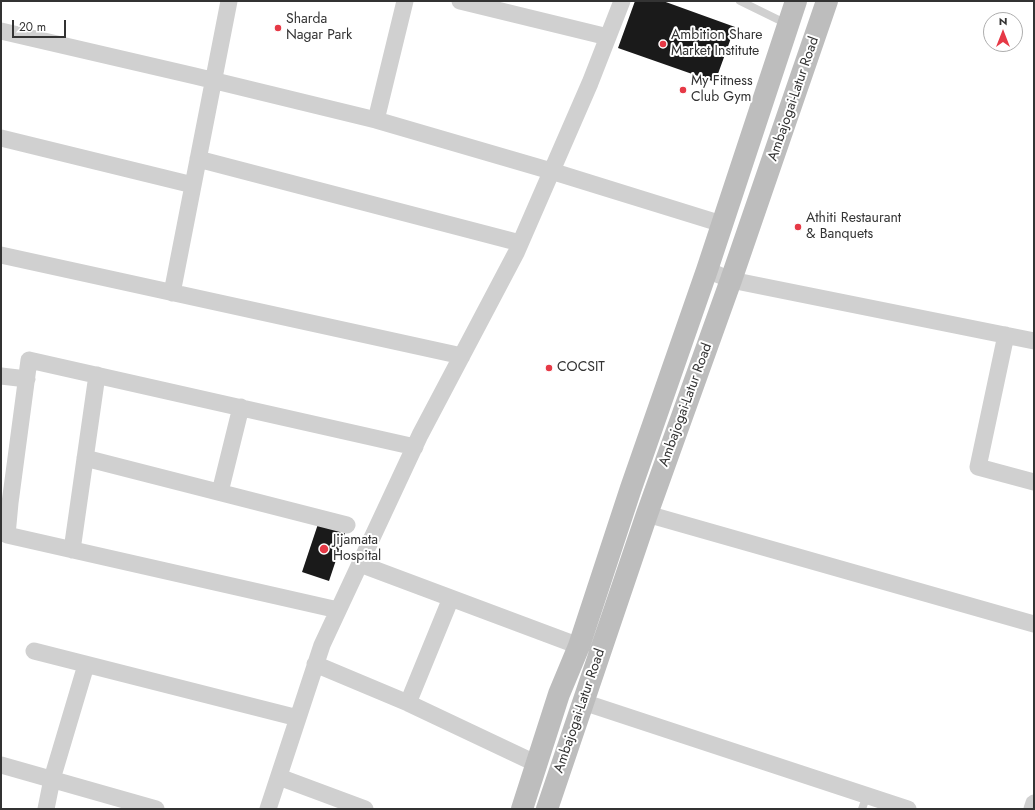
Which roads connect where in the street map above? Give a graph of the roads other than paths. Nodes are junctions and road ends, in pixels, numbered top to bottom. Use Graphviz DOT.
graph roads {
  1 [pos="229,1"];
  2 [pos="405,1"];
  3 [pos="460,1"];
  4 [pos="622,1"];
  5 [pos="740,1"];
  6 [pos="796,1"];
  7 [pos="827,1"];
  8 [pos="787,25"];
  9 [pos="1,31"];
  10 [pos="608,37"];
  11 [pos="213,81"];
  12 [pos="376,120"];
  13 [pos="1,138"];
  14 [pos="198,159"];
  15 [pos="552,171"];
  16 [pos="193,185"];
  17 [pos="722,224"];
  18 [pos="520,243"];
  19 [pos="1,255"];
  20 [pos="707,270"];
  21 [pos="731,280"];
  22 [pos="172,293"];
  23 [pos="1006,335"];
  24 [pos="1034,342"];
  25 [pos="462,356"];
  26 [pos="97,375"];
  27 [pos="1,376"];
  28 [pos="27,379"];
  29 [pos="241,407"];
  30 [pos="415,446"];
  31 [pos="85,458"];
  32 [pos="1034,482"];
  33 [pos="220,492"];
  34 [pos="5,502"];
  35 [pos="647,514"];
  36 [pos="347,525"];
  37 [pos="72,550"];
  38 [pos="360,564"];
  39 [pos="451,598"];
  40 [pos="338,610"];
  41 [pos="1034,624"];
  42 [pos="579,646"];
  43 [pos="34,652"];
  44 [pos="315,664"];
  45 [pos="86,665"];
  46 [pos="583,702"];
  47 [pos="408,703"];
  48 [pos="298,718"];
  49 [pos="537,764"];
  50 [pos="1,766"];
  51 [pos="279,777"];
  52 [pos="52,779"];
  53 [pos="865,802"];
  54 [pos="1034,803"];
  55 [pos="362,808"];
  56 [pos="46,809"];
  57 [pos="156,809"];
  58 [pos="268,809"];
  59 [pos="522,809"];
  60 [pos="547,809"];
  61 [pos="908,809"];
  62 [pos="1032,809"];
  1 -- 11 [label="street"];
  2 -- 12 [label="street"];
  3 -- 10 [label="street"];
  4 -- 10 [label="street"];
  5 -- 8 [label="lane"];
  6 -- 8 [label="main road, Ambajogai-Latur Road"];
  7 -- 21 [label="main road, Ambajogai-Latur Road"];
  8 -- 17 [label="main road, Ambajogai-Latur Road"];
  9 -- 11 [label="street"];
  10 -- 15 [label="street"];
  11 -- 12 [label="street"];
  11 -- 14 [label="street"];
  12 -- 15 [label="street"];
  13 -- 16 [label="street"];
  14 -- 16 [label="street"];
  14 -- 18 [label="street"];
  15 -- 17 [label="street"];
  15 -- 18 [label="street"];
  16 -- 22 [label="street"];
  17 -- 20 [label="main road, Ambajogai-Latur Road"];
  18 -- 25 [label="street"];
  19 -- 22 [label="street"];
  20 -- 21 [label="street"];
  20 -- 42 [label="main road, Ambajogai-Latur Road"];
  21 -- 23 [label="street"];
  21 -- 35 [label="main road, Ambajogai-Latur Road"];
  22 -- 25 [label="street"];
  23 -- 24 [label="street"];
  23 -- 32 [label="street"];
  25 -- 30 [label="street"];
  26 -- 28 [label="street"];
  26 -- 29 [label="street"];
  26 -- 31 [label="street"];
  27 -- 28 [label="street"];
  28 -- 34 [label="street"];
  29 -- 30 [label="street"];
  29 -- 33 [label="street"];
  30 -- 38 [label="street"];
  31 -- 33 [label="street"];
  31 -- 37 [label="street"];
  33 -- 36 [label="street"];
  34 -- 37 [label="street"];
  35 -- 41 [label="street"];
  35 -- 46 [label="main road, Ambajogai-Latur Road"];
  37 -- 40 [label="street"];
  38 -- 39 [label="street"];
  38 -- 40 [label="street"];
  39 -- 42 [label="street"];
  39 -- 47 [label="street"];
  40 -- 44 [label="street"];
  42 -- 49 [label="main road, Ambajogai-Latur Road"];
  43 -- 45 [label="street"];
  44 -- 47 [label="street"];
  44 -- 48 [label="street"];
  45 -- 48 [label="street"];
  45 -- 52 [label="street"];
  46 -- 53 [label="street"];
  46 -- 60 [label="main road, Ambajogai-Latur Road"];
  47 -- 49 [label="street"];
  48 -- 51 [label="street"];
  49 -- 59 [label="main road, Ambajogai-Latur Road"];
  50 -- 52 [label="street"];
  51 -- 55 [label="street"];
  51 -- 58 [label="street"];
  52 -- 56 [label="street"];
  52 -- 57 [label="street"];
  53 -- 61 [label="street"];
  54 -- 62 [label="street"];
}
